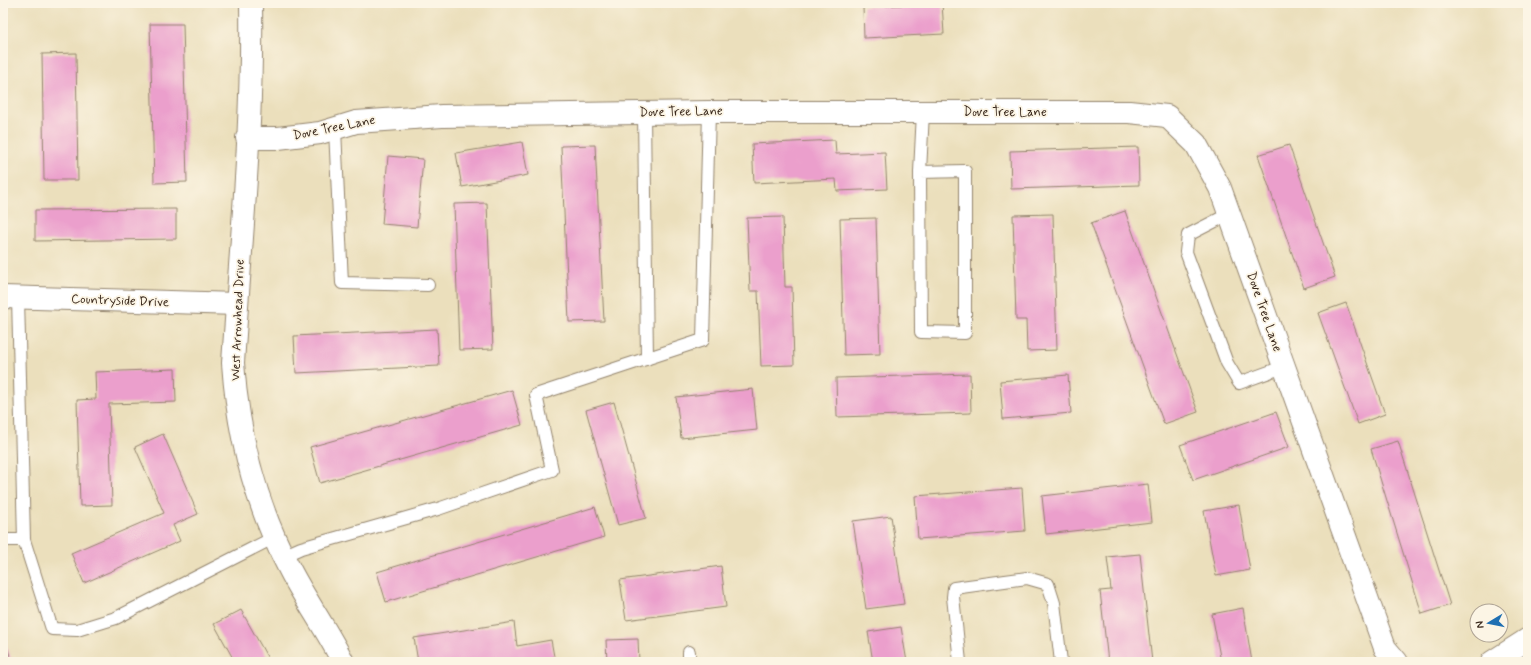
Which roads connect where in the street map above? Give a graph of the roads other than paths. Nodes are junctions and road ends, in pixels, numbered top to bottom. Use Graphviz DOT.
graph roads {
  1 [pos="251,3"];
  2 [pos="710,112"];
  3 [pos="922,112"];
  4 [pos="644,113"];
  5 [pos="335,129"];
  6 [pos="247,138"];
  7 [pos="920,172"];
  8 [pos="1229,214"];
  9 [pos="428,285"];
  10 [pos="10,298"];
  11 [pos="237,304"];
  12 [pos="647,359"];
  13 [pos="1283,367"];
  14 [pos="3,540"];
  15 [pos="24,540"];
  16 [pos="279,547"];
  17 [pos="1528,639"];
  18 [pos="343,662"];
  19 [pos="960,662"];
  20 [pos="1061,662"];
  21 [pos="1397,662"];
  22 [pos="1492,662"];
  1 -- 6 [label="street, West Arrowhead Drive"];
  2 -- 3 [label="street, Dove Tree Lane"];
  2 -- 4 [label="street, Dove Tree Lane"];
  2 -- 12 [label="lane"];
  3 -- 7 [label="lane"];
  3 -- 8 [label="street, Dove Tree Lane"];
  4 -- 5 [label="street, Dove Tree Lane"];
  4 -- 12 [label="lane"];
  5 -- 6 [label="street, Dove Tree Lane"];
  5 -- 9 [label="lane"];
  6 -- 11 [label="street, West Arrowhead Drive"];
  7 -- 7 [label="lane"];
  8 -- 13 [label="street, Dove Tree Lane"];
  8 -- 13 [label="lane"];
  10 -- 11 [label="street, Countryside Drive"];
  10 -- 15 [label="lane"];
  11 -- 16 [label="street, West Arrowhead Drive"];
  12 -- 16 [label="lane"];
  13 -- 21 [label="street, Dove Tree Lane"];
  14 -- 15 [label="lane"];
  15 -- 16 [label="lane"];
  16 -- 18 [label="street, West Arrowhead Drive"];
  17 -- 22 [label="street"];
  19 -- 20 [label="lane"];
}
